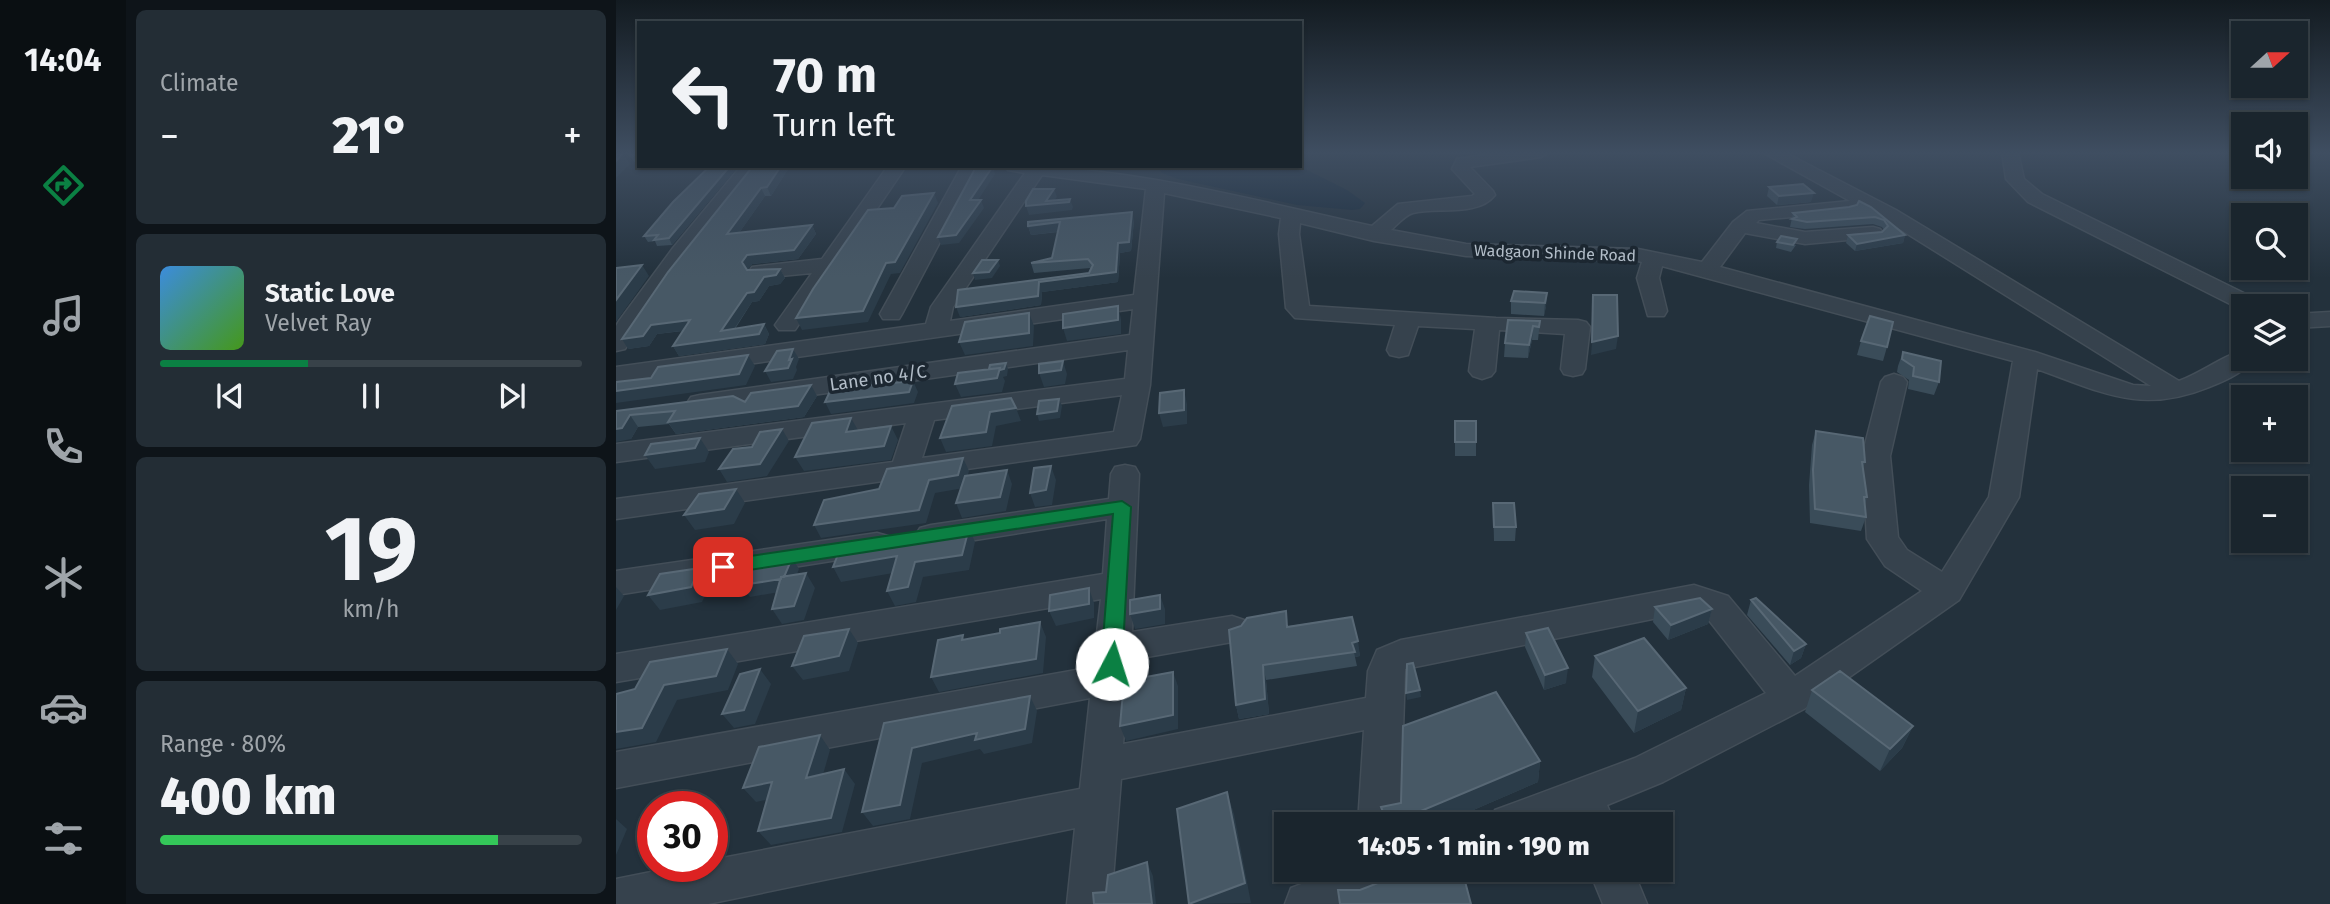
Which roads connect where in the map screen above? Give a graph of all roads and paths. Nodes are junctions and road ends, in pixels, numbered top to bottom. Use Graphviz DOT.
graph roads {
  1 [pos="728,194"];
  2 [pos="878,194"];
  3 [pos="956,194"];
  4 [pos="1020,194"];
  5 [pos="1150,194"];
  6 [pos="1208,194"];
  7 [pos="1485,194"];
  8 [pos="1851,194"];
  9 [pos="2030,194"];
  10 [pos="1847,206"];
  11 [pos="1153,210"];
  12 [pos="1127,212"];
  13 [pos="1291,216"];
  14 [pos="1024,223"];
  15 [pos="999,226"];
  16 [pos="1740,226"];
  17 [pos="1872,233"];
  18 [pos="1374,235"];
  19 [pos="1654,258"];
  20 [pos="829,265"];
  21 [pos="1707,270"];
  22 [pos="760,272"];
  23 [pos="981,288"];
  24 [pos="956,291"];
  25 [pos="2231,296"];
  26 [pos="2330,297"];
  27 [pos="1145,300"];
  28 [pos="1657,311"];
  29 [pos="891,314"];
  30 [pos="1409,319"];
  31 [pos="2313,319"];
  32 [pos="623,321"];
  33 [pos="1489,323"];
  34 [pos="787,325"];
  35 [pos="936,329"];
  36 [pos="1141,341"];
  37 [pos="616,344"];
  38 [pos="1399,350"];
  39 [pos="2026,357"];
  40 [pos="2231,367"];
  41 [pos="1573,369"];
  42 [pos="1482,371"];
  43 [pos="616,375"];
  44 [pos="1894,382"];
  45 [pos="1137,385"];
  46 [pos="2174,389"];
  47 [pos="671,407"];
  48 [pos="923,412"];
  49 [pos="616,453"];
  50 [pos="904,470"];
  51 [pos="616,509"];
  52 [pos="616,583"];
  53 [pos="1119,584"];
  54 [pos="1947,591"];
  55 [pos="1232,629"];
  56 [pos="1112,664"];
  57 [pos="616,668"];
  58 [pos="1791,698"];
  59 [pos="1384,710"];
  60 [pos="616,770"];
  61 [pos="1100,784"];
  62 [pos="1589,810"];
  63 [pos="1380,812"];
  64 [pos="1359,882"];
  65 [pos="1616,882"];
  66 [pos="616,901"];
  67 [pos="1089,904"];
  68 [pos="1307,904"];
  69 [pos="1625,904"];
  1 -- 32 [label="street"];
  2 -- 20 [label="street"];
  3 -- 29 [label="street"];
  4 -- 15 [label="street"];
  5 -- 11 [label="street"];
  6 -- 13 [label="street, Wadgaon Shinde Road"];
  7 -- 18 [label="street"];
  8 -- 46 [label="street"];
  9 -- 25 [label="street"];
  10 -- 16 [label="street"];
  11 -- 12 [label="street"];
  11 -- 27 [label="street"];
  13 -- 18 [label="street, Wadgaon Shinde Road"];
  13 -- 30 [label="street"];
  14 -- 15 [label="street"];
  15 -- 24 [label="street"];
  16 -- 17 [label="street"];
  16 -- 21 [label="street"];
  18 -- 19 [label="street, Wadgaon Shinde Road"];
  19 -- 21 [label="street, Wadgaon Shinde Road"];
  19 -- 28 [label="street"];
  20 -- 22 [label="street"];
  20 -- 34 [label="street"];
  21 -- 39 [label="street, Wadgaon Shinde Road"];
  23 -- 24 [label="street"];
  24 -- 35 [label="street"];
  26 -- 31 [label="street"];
  27 -- 35 [label="street"];
  27 -- 36 [label="street"];
  30 -- 33 [label="street"];
  30 -- 38 [label="street"];
  32 -- 37 [label="street"];
  33 -- 41 [label="street"];
  33 -- 42 [label="street"];
  35 -- 43 [label="street"];
  36 -- 45 [label="street"];
  36 -- 47 [label="street, Lane no 4/C"];
  39 -- 46 [label="street, Wadgaon Shinde Road"];
  39 -- 54 [label="street"];
  40 -- 46 [label="street, Wadgaon Shinde Road"];
  44 -- 54 [label="street"];
  45 -- 48 [label="street"];
  45 -- 50 [label="street"];
  48 -- 49 [label="street"];
  48 -- 50 [label="street"];
  50 -- 51 [label="street"];
  52 -- 53 [label="street"];
  53 -- 56 [label="street"];
  53 -- 57 [label="street"];
  54 -- 58 [label="street"];
  55 -- 56 [label="street"];
  56 -- 60 [label="street"];
  56 -- 61 [label="street"];
  58 -- 59 [label="street"];
  58 -- 62 [label="street"];
  59 -- 61 [label="street"];
  59 -- 63 [label="street"];
  61 -- 66 [label="street"];
  61 -- 67 [label="street"];
  64 -- 68 [label="street"];
  65 -- 69 [label="street"];
}
